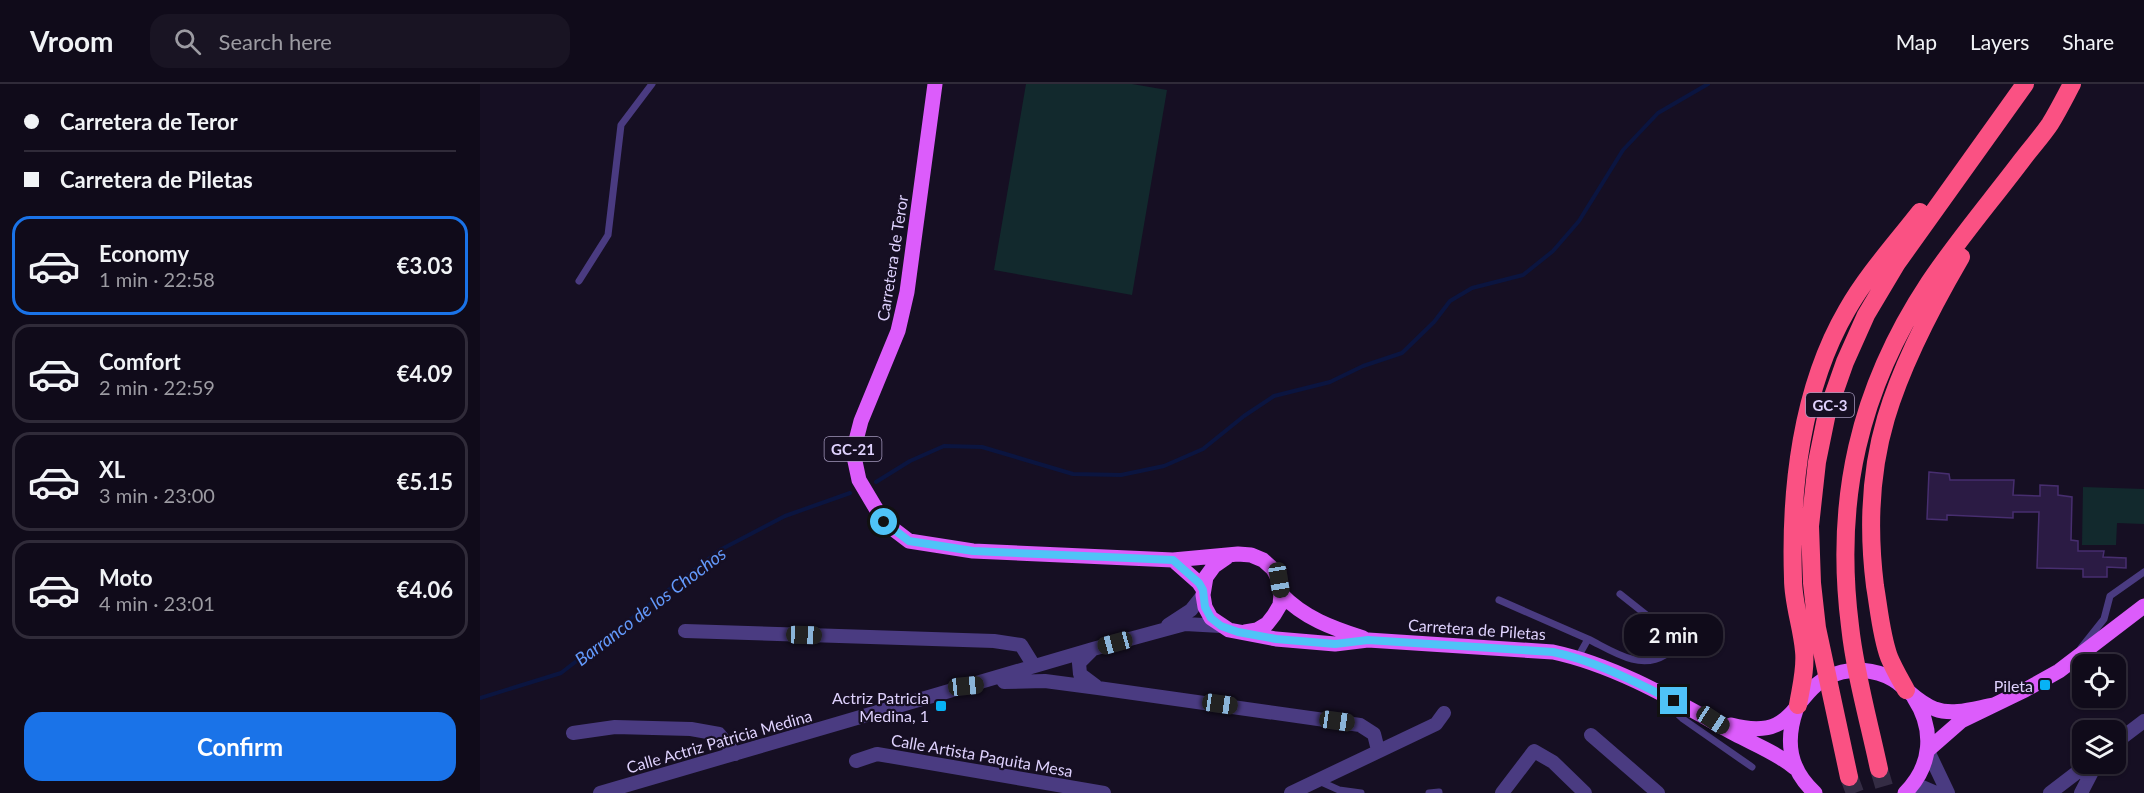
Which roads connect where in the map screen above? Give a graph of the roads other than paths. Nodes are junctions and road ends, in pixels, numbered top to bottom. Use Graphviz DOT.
graph roads {
  1 [pos="652,84"];
  2 [pos="935,84"];
  3 [pos="2072,84"];
  4 [pos="2023,89"];
  5 [pos="2049,124"];
  6 [pos="579,281"];
  7 [pos="1238,554"];
  8 [pos="1173,560"];
  9 [pos="2144,572"];
  10 [pos="1203,592"];
  11 [pos="1281,594"];
  12 [pos="1620,594"];
  13 [pos="1499,600"];
  14 [pos="2144,606"];
  15 [pos="1221,626"];
  16 [pos="685,631"];
  17 [pos="1159,632"];
  18 [pos="1245,632"];
  19 [pos="1588,639"];
  20 [pos="1368,640"];
  21 [pos="1093,649"];
  22 [pos="2077,654"];
  23 [pos="2081,654"];
  24 [pos="1578,657"];
  25 [pos="2072,660"];
  26 [pos="1034,666"];
  27 [pos="966,686"];
  28 [pos="1098,687"];
  29 [pos="1655,692"];
  30 [pos="1909,693"];
  31 [pos="1994,705"];
  32 [pos="1798,706"];
  33 [pos="1444,712"];
  34 [pos="1713,720"];
  35 [pos="2144,721"];
  36 [pos="573,733"];
  37 [pos="1591,735"];
  38 [pos="2126,735"];
  39 [pos="1378,750"];
  40 [pos="1928,750"];
  41 [pos="735,754"];
  42 [pos="856,761"];
  43 [pos="1752,768"];
  44 [pos="1795,768"];
  45 [pos="1879,768"];
  46 [pos="2074,774"];
  47 [pos="2091,774"];
  48 [pos="1849,777"];
  49 [pos="1317,780"];
  50 [pos="1908,789"];
  51 [pos="1439,792"];
  52 [pos="600,793"];
  53 [pos="1104,793"];
  54 [pos="1291,793"];
  55 [pos="1361,793"];
  56 [pos="1429,793"];
  57 [pos="1502,793"];
  58 [pos="1585,793"];
  59 [pos="1658,793"];
  60 [pos="1815,793"];
  61 [pos="1936,793"];
  62 [pos="1948,793"];
  63 [pos="2050,793"];
  64 [pos="2081,793"];
  1 -- 6 [label="lane"];
  2 -- 8 [label="main road, Carretera de Teror / GC-21"];
  3 -- 5 [label="highway, GC-3"];
  4 -- 32 [label="highway"];
  4 -- 48 [label="highway, GC-3"];
  5 -- 30 [label="highway"];
  5 -- 45 [label="highway, GC-3"];
  7 -- 8 [label="main road, GC-21"];
  7 -- 10 [label="main road"];
  7 -- 11 [label="main road, GC-21"];
  8 -- 10 [label="main road"];
  9 -- 22 [label="lane"];
  10 -- 15 [label="main road"];
  10 -- 17 [label="street, Calle Actriz Patricia Medina"];
  11 -- 18 [label="main road"];
  11 -- 20 [label="main road, GC-21"];
  12 -- 19 [label="lane"];
  13 -- 19 [label="lane"];
  14 -- 23 [label="main road, GC-21"];
  15 -- 17 [label="street, Calle Actriz Patricia Medina"];
  15 -- 18 [label="main road, GC-21"];
  16 -- 26 [label="street"];
  17 -- 21 [label="street, Calle Actriz Patricia Medina"];
  18 -- 20 [label="main road, GC-21"];
  19 -- 24 [label="lane"];
  20 -- 24 [label="main road, Carretera de Piletas / GC-21"];
  21 -- 26 [label="street, Calle Actriz Patricia Medina"];
  21 -- 28 [label="street"];
  24 -- 29 [label="main road, Carretera de Piletas / GC-21"];
  25 -- 31 [label="main road, GC-21"];
  26 -- 27 [label="street, Calle Actriz Patricia Medina"];
  27 -- 28 [label="street"];
  27 -- 41 [label="street, Calle Actriz Patricia Medina"];
  28 -- 39 [label="street"];
  29 -- 34 [label="main road, Carretera de Piletas / GC-21"];
  29 -- 43 [label="lane"];
  30 -- 31 [label="main road, GC-21"];
  30 -- 32 [label="main road, GC-21"];
  30 -- 40 [label="main road, GC-21"];
  31 -- 40 [label="main road, GC-21"];
  32 -- 34 [label="main road, GC-21"];
  32 -- 44 [label="main road, GC-21"];
  33 -- 39 [label="street"];
  34 -- 44 [label="main road, GC-21"];
  35 -- 38 [label="street"];
  36 -- 41 [label="street"];
  37 -- 59 [label="street"];
  39 -- 49 [label="street"];
  40 -- 50 [label="main road, GC-21"];
  40 -- 62 [label="street"];
  41 -- 52 [label="street, Calle Actriz Patricia Medina"];
  42 -- 53 [label="street, Calle Artista Paquita Mesa"];
  44 -- 60 [label="main road, GC-21"];
  46 -- 63 [label="street"];
  47 -- 64 [label="street"];
  49 -- 54 [label="street"];
  49 -- 55 [label="lane"];
  50 -- 61 [label="street"];
  51 -- 56 [label="lane"];
  57 -- 58 [label="street"];
}
